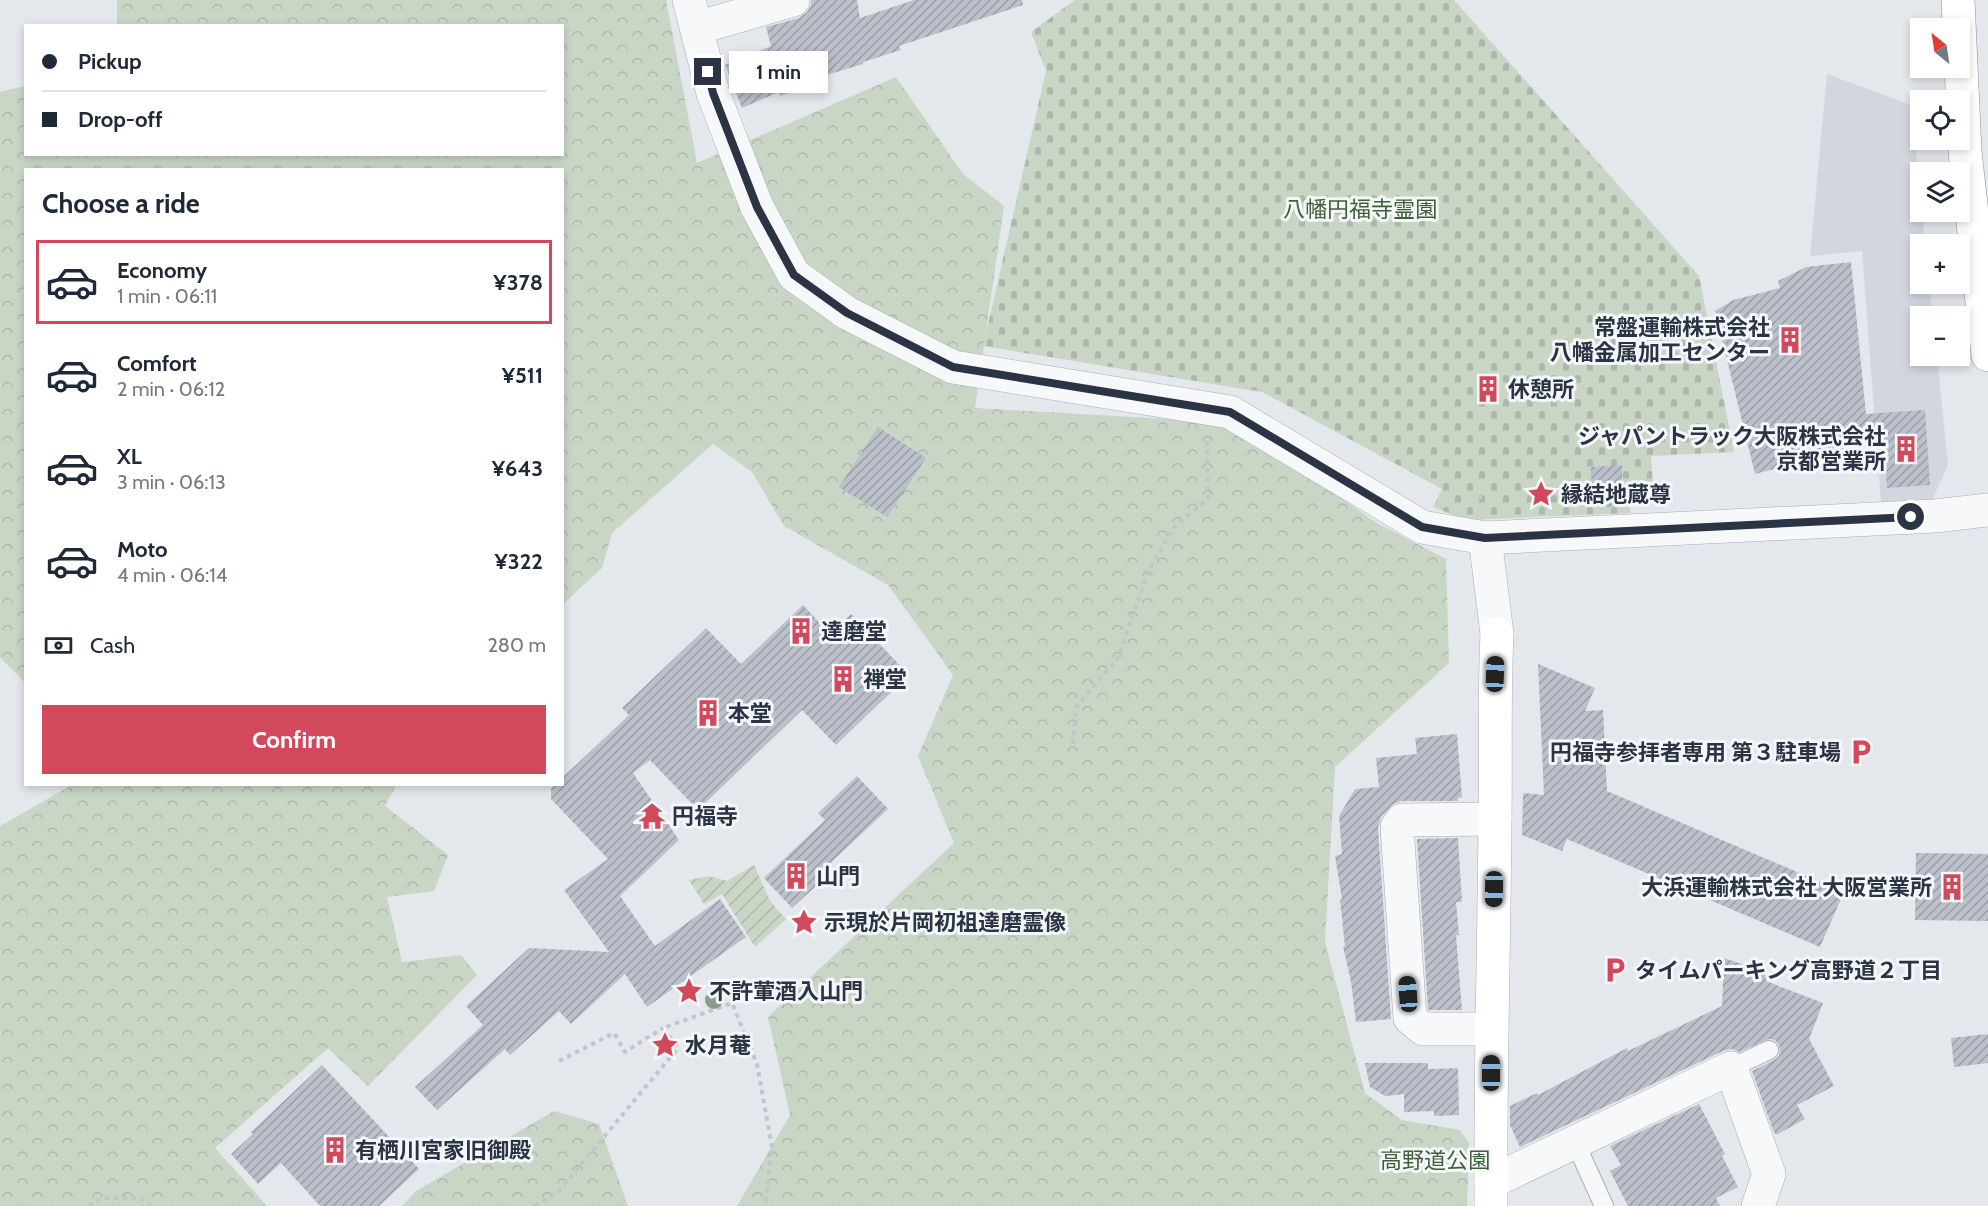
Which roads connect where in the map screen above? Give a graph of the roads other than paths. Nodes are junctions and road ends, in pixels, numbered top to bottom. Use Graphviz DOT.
graph roads {
  1 [pos="793,0"];
  2 [pos="1958,0"];
  3 [pos="693,14"];
  4 [pos="1988,355"];
  5 [pos="1988,510"];
  6 [pos="1485,538"];
  7 [pos="1497,634"];
  8 [pos="1495,819"];
  9 [pos="1492,1029"];
  10 [pos="1769,1050"];
  11 [pos="1731,1068"];
  12 [pos="1575,1142"];
  13 [pos="1491,1194"];
  14 [pos="1604,1206"];
  15 [pos="1758,1206"];
  1 -- 3 [label="street"];
  2 -- 4 [label="main road"];
  3 -- 6 [label="street"];
  5 -- 6 [label="street"];
  6 -- 7 [label="street"];
  7 -- 8 [label="main road"];
  8 -- 9 [label="main road"];
  8 -- 9 [label="street"];
  9 -- 13 [label="main road"];
  10 -- 11 [label="lane"];
  11 -- 12 [label="street"];
  11 -- 15 [label="street"];
  12 -- 13 [label="street"];
  12 -- 14 [label="lane"];
}
